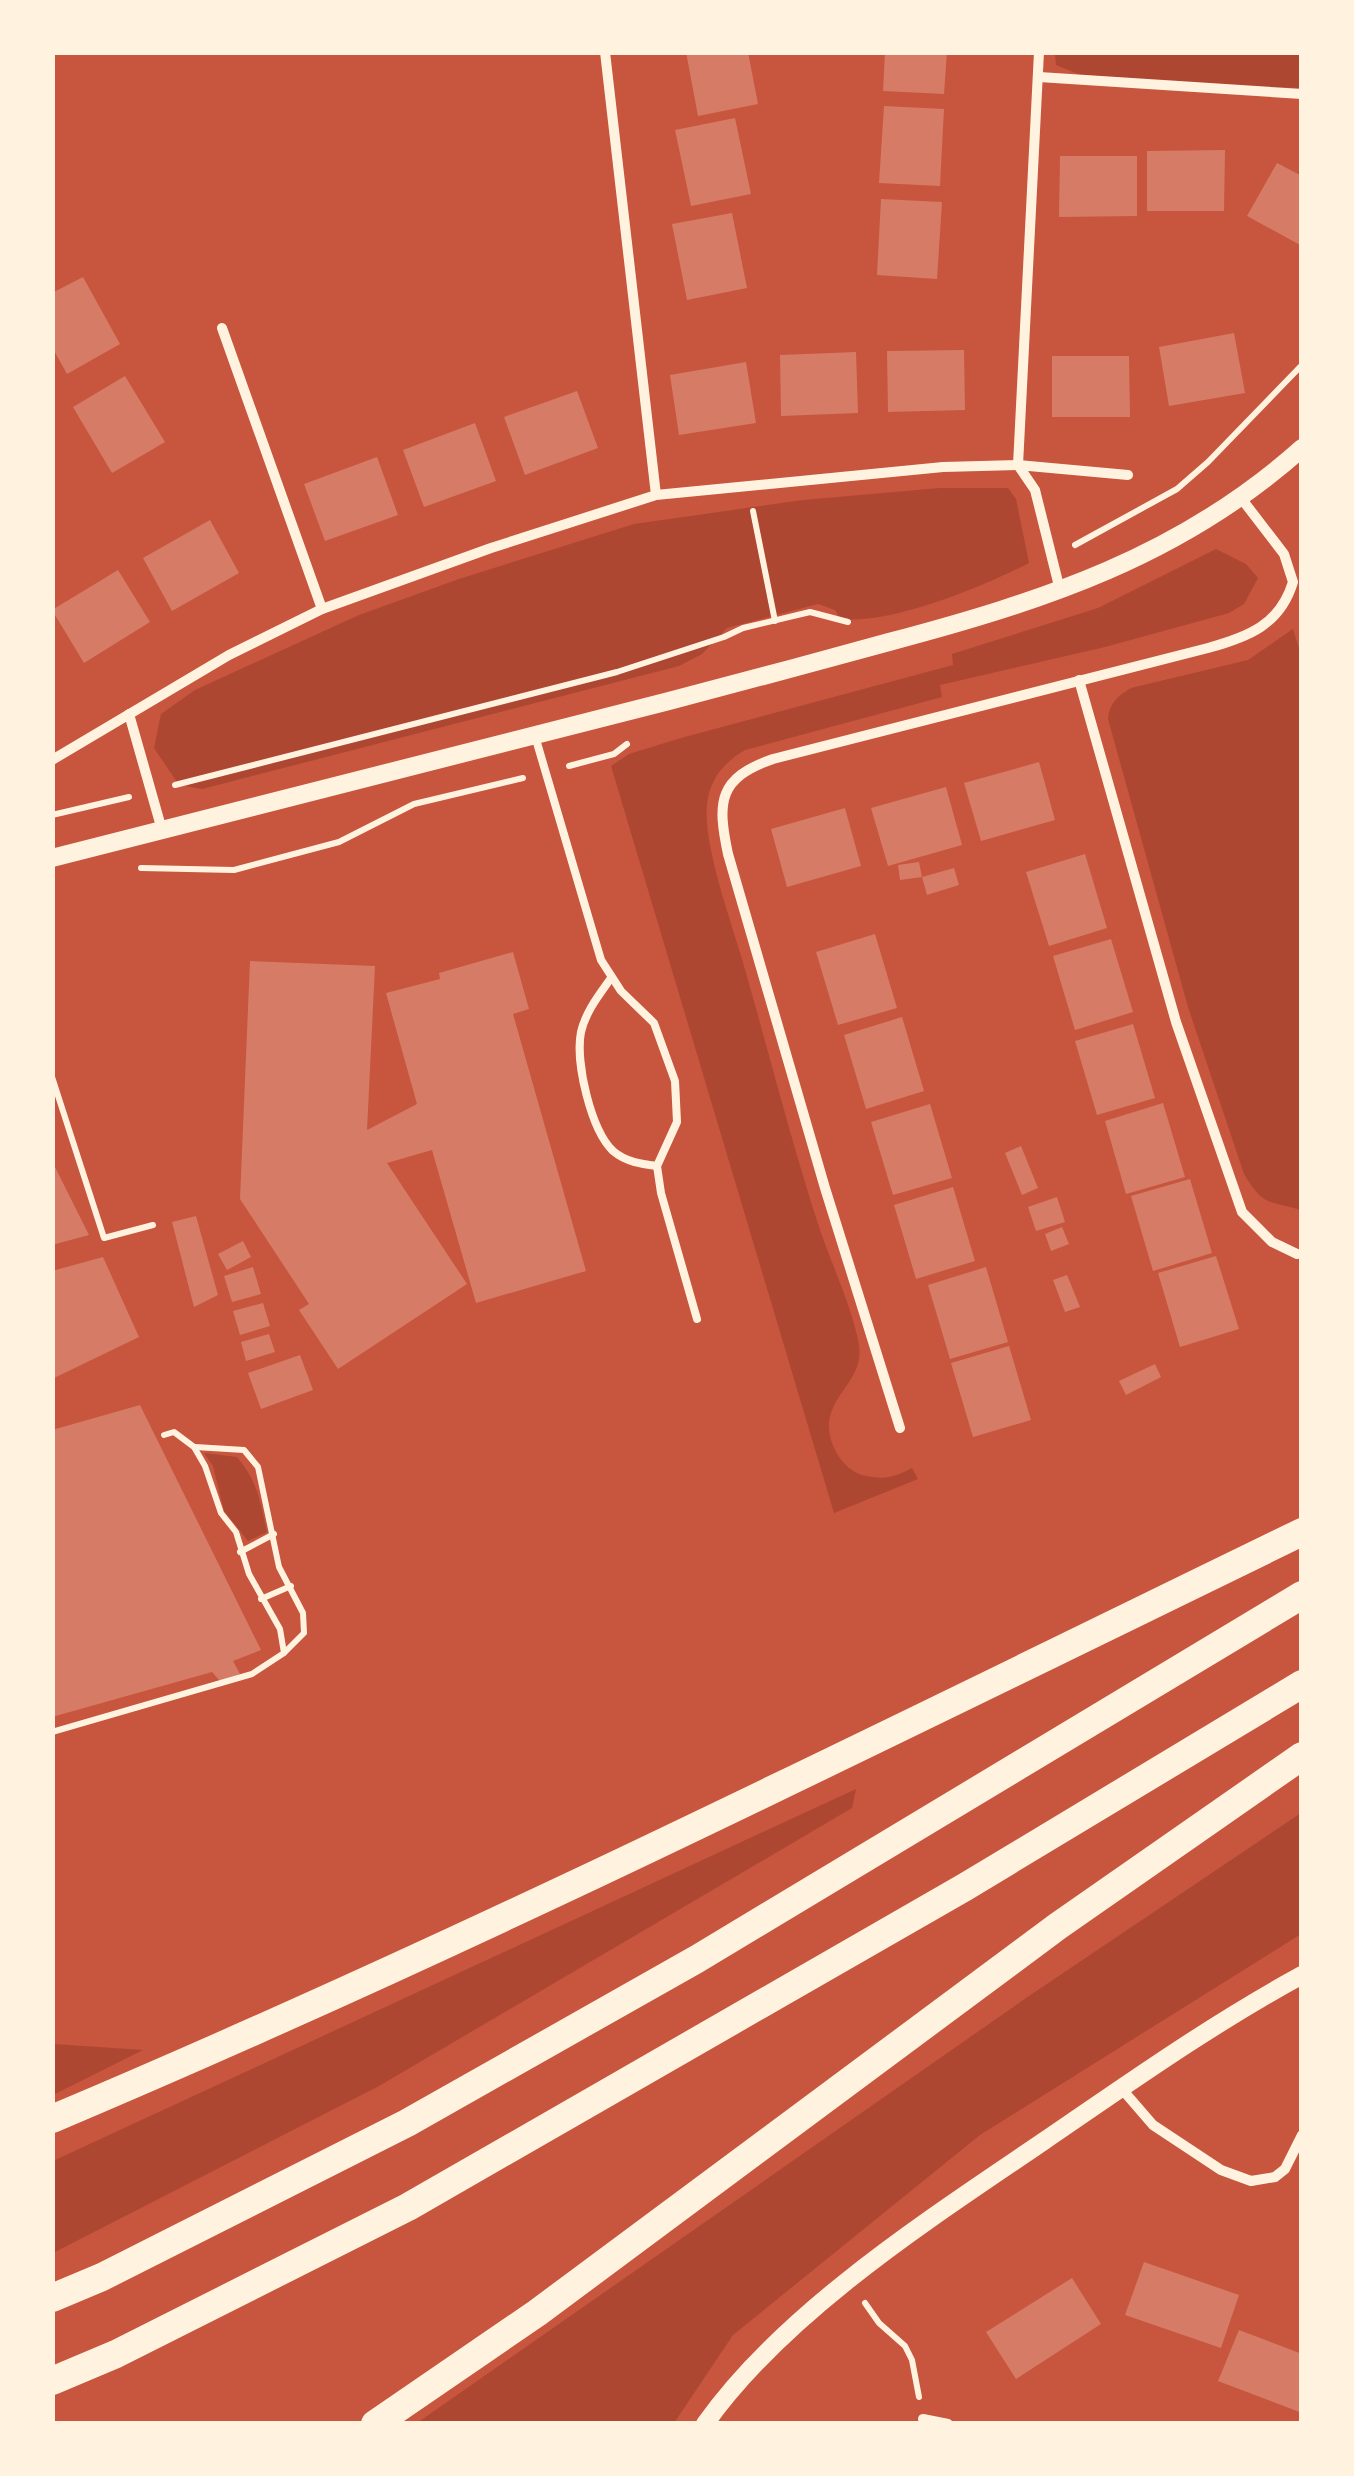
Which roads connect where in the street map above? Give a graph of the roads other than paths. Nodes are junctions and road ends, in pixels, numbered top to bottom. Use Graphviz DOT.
graph roads {
  1 [pos="605,52"];
  2 [pos="1039,52"];
  3 [pos="1040,76"];
  4 [pos="1302,94"];
  5 [pos="222,328"];
  6 [pos="1302,448"];
  7 [pos="1018,465"];
  8 [pos="1128,474"];
  9 [pos="656,495"];
  10 [pos="1241,498"];
  11 [pos="1297,583"];
  12 [pos="1060,592"];
  13 [pos="322,609"];
  14 [pos="1079,680"];
  15 [pos="129,714"];
  16 [pos="535,736"];
  17 [pos="52,760"];
  18 [pos="162,830"];
  19 [pos="52,858"];
  20 [pos="611,978"];
  21 [pos="657,1166"];
  22 [pos="1298,1254"];
  23 [pos="697,1319"];
  24 [pos="900,1428"];
  25 [pos="1302,1532"];
  26 [pos="1302,1595"];
  27 [pos="1302,1684"];
  28 [pos="1302,1756"];
  29 [pos="1302,1976"];
  30 [pos="1122,2088"];
  31 [pos="52,2119"];
  32 [pos="1302,2134"];
  33 [pos="52,2298"];
  34 [pos="52,2382"];
  35 [pos="923,2419"];
  36 [pos="375,2424"];
  37 [pos="705,2424"];
  38 [pos="948,2424"];
  1 -- 9 [label="street"];
  2 -- 3 [label="street"];
  3 -- 4 [label="street"];
  3 -- 7 [label="street"];
  5 -- 13 [label="street"];
  6 -- 10 [label="street"];
  7 -- 8 [label="street"];
  7 -- 9 [label="street"];
  7 -- 12 [label="street"];
  9 -- 13 [label="street"];
  10 -- 11 [label="street"];
  10 -- 12 [label="street"];
  11 -- 14 [label="street"];
  12 -- 16 [label="street"];
  13 -- 15 [label="street"];
  14 -- 22 [label="street"];
  14 -- 24 [label="street"];
  15 -- 17 [label="street"];
  15 -- 18 [label="street"];
  16 -- 18 [label="street"];
  16 -- 20 [label="lane"];
  18 -- 19 [label="street"];
  20 -- 21 [label="lane"];
  20 -- 21 [label="lane"];
  21 -- 23 [label="lane"];
  25 -- 31 [label="highway"];
  26 -- 33 [label="highway"];
  27 -- 34 [label="highway"];
  28 -- 36 [label="highway"];
  29 -- 30 [label="street"];
  30 -- 32 [label="street"];
  30 -- 37 [label="street"];
  35 -- 38 [label="street"];
}
